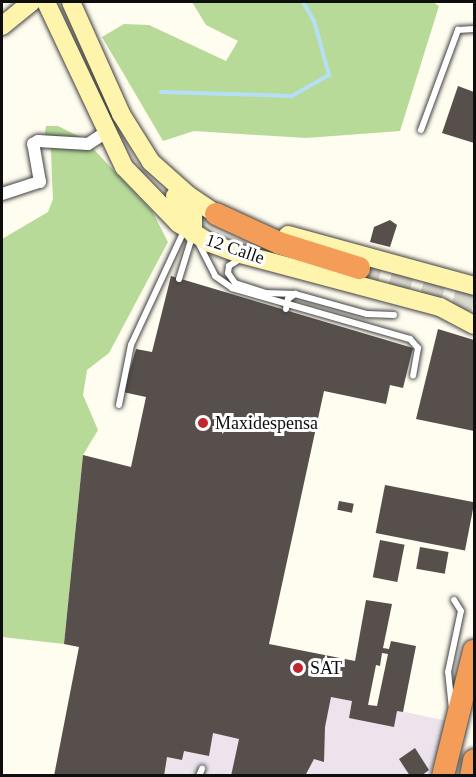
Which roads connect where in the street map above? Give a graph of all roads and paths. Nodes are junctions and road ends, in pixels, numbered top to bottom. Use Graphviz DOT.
graph roads {
  1 [pos="32,2"];
  2 [pos="46,2"];
  3 [pos="71,2"];
  4 [pos="2,26"];
  5 [pos="474,29"];
  6 [pos="421,130"];
  7 [pos="105,133"];
  8 [pos="152,162"];
  9 [pos="2,194"];
  10 [pos="216,214"];
  11 [pos="190,231"];
  12 [pos="257,258"];
  13 [pos="359,268"];
  14 [pos="179,279"];
  15 [pos="474,286"];
  16 [pos="295,294"];
  17 [pos="287,306"];
  18 [pos="394,315"];
  19 [pos="474,325"];
  20 [pos="413,376"];
  21 [pos="119,405"];
  22 [pos="454,600"];
  23 [pos="474,651"];
  24 [pos="458,723"];
  25 [pos="474,760"];
  26 [pos="474,767"];
  27 [pos="443,776"];
  28 [pos="471,776"];
  1 -- 4 [label="main road"];
  2 -- 7 [label="main road, 12 Calle"];
  3 -- 8 [label="main road, 12 Calle"];
  5 -- 6 [label="lane"];
  7 -- 9 [label="street"];
  7 -- 11 [label="main road, 12 Calle"];
  8 -- 10 [label="main road, 12 Calle"];
  8 -- 11 [label="main road"];
  10 -- 13 [label="highway"];
  10 -- 15 [label="main road, 12 Calle"];
  11 -- 12 [label="main road, 12 Calle"];
  11 -- 14 [label="lane"];
  11 -- 17 [label="lane"];
  11 -- 21 [label="lane"];
  12 -- 16 [label="lane"];
  12 -- 19 [label="main road, 12 Calle"];
  16 -- 17 [label="lane"];
  16 -- 18 [label="lane"];
  17 -- 20 [label="lane"];
  22 -- 24 [label="lane"];
  23 -- 24 [label="highway"];
  24 -- 27 [label="highway"];
  25 -- 28 [label="highway"];
  26 -- 28 [label="lane"];
}
